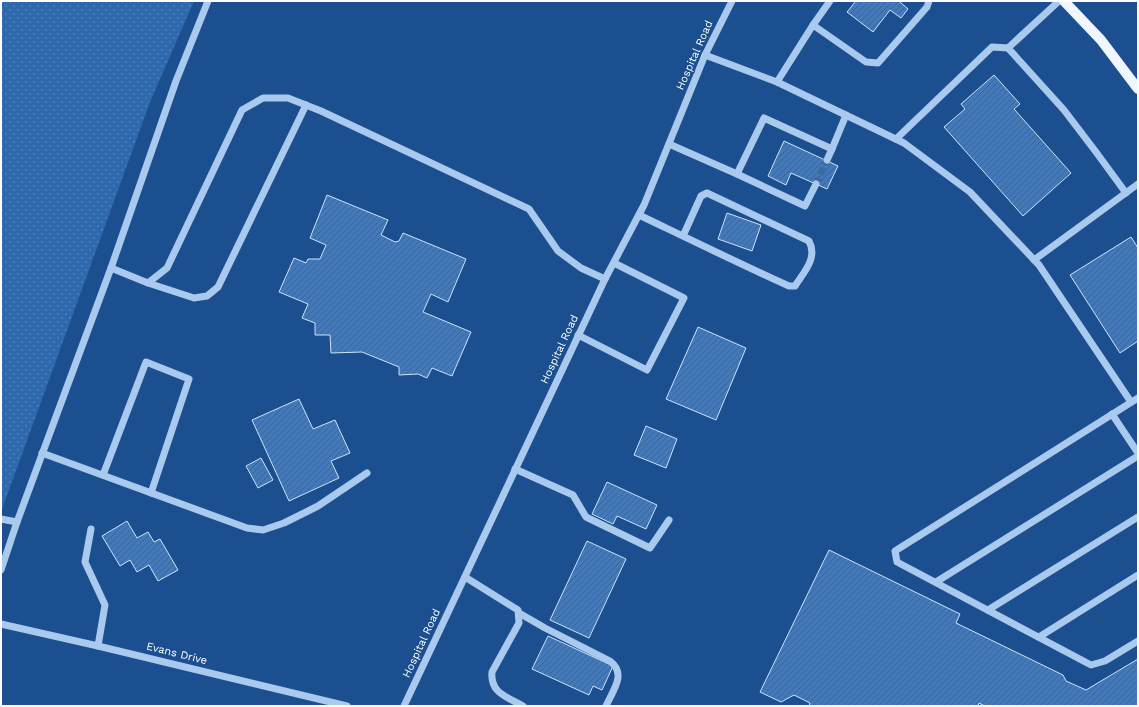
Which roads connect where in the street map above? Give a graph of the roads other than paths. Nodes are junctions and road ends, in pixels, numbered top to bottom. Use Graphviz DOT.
graph roads {
  1 [pos="208,1"];
  2 [pos="732,1"];
  3 [pos="830,1"];
  4 [pos="929,1"];
  5 [pos="1059,1"];
  6 [pos="1064,1"];
  7 [pos="813,25"];
  8 [pos="1008,48"];
  9 [pos="705,55"];
  10 [pos="777,82"];
  11 [pos="1138,89"];
  12 [pos="306,105"];
  13 [pos="846,115"];
  14 [pos="896,139"];
  15 [pos="668,144"];
  16 [pos="832,149"];
  17 [pos="827,160"];
  18 [pos="737,174"];
  19 [pos="816,184"];
  20 [pos="1138,184"];
  21 [pos="1126,193"];
  22 [pos="638,215"];
  23 [pos="683,236"];
  24 [pos="1034,260"];
  25 [pos="614,263"];
  26 [pos="111,268"];
  27 [pos="605,279"];
  28 [pos="148,283"];
  29 [pos="578,335"];
  30 [pos="1138,398"];
  31 [pos="1131,402"];
  32 [pos="1112,414"];
  33 [pos="42,453"];
  34 [pos="1138,454"];
  35 [pos="515,469"];
  36 [pos="367,473"];
  37 [pos="103,475"];
  38 [pos="151,493"];
  39 [pos="1138,516"];
  40 [pos="1,519"];
  41 [pos="668,520"];
  42 [pos="17,522"];
  43 [pos="91,529"];
  44 [pos="1,570"];
  45 [pos="1138,575"];
  46 [pos="465,577"];
  47 [pos="936,582"];
  48 [pos="988,610"];
  49 [pos="519,613"];
  50 [pos="1,624"];
  51 [pos="1039,637"];
  52 [pos="1138,641"];
  53 [pos="98,646"];
  54 [pos="347,706"];
  55 [pos="404,706"];
  56 [pos="522,706"];
  57 [pos="606,706"];
  1 -- 26 [label="street"];
  2 -- 9 [label="street, Hospital Road"];
  3 -- 7 [label="street"];
  4 -- 7 [label="street"];
  5 -- 8 [label="street"];
  6 -- 11 [label="main road"];
  7 -- 10 [label="street"];
  8 -- 14 [label="street"];
  8 -- 21 [label="street"];
  9 -- 10 [label="street"];
  9 -- 15 [label="street, Hospital Road"];
  10 -- 13 [label="street"];
  12 -- 27 [label="street"];
  12 -- 28 [label="street"];
  12 -- 28 [label="street"];
  13 -- 14 [label="street"];
  13 -- 16 [label="street"];
  14 -- 24 [label="street"];
  15 -- 18 [label="street"];
  15 -- 22 [label="street, Hospital Road"];
  16 -- 17 [label="street"];
  16 -- 18 [label="street"];
  18 -- 19 [label="street"];
  20 -- 21 [label="street"];
  21 -- 24 [label="street"];
  22 -- 23 [label="street"];
  22 -- 25 [label="street, Hospital Road"];
  23 -- 23 [label="street"];
  24 -- 31 [label="street"];
  25 -- 27 [label="street, Hospital Road"];
  25 -- 29 [label="street"];
  26 -- 28 [label="street"];
  26 -- 33 [label="street"];
  27 -- 29 [label="street, Hospital Road"];
  29 -- 35 [label="street, Hospital Road"];
  30 -- 31 [label="street"];
  31 -- 32 [label="street"];
  32 -- 34 [label="street"];
  32 -- 47 [label="street"];
  33 -- 37 [label="street"];
  33 -- 42 [label="street"];
  34 -- 47 [label="street"];
  35 -- 41 [label="street"];
  35 -- 46 [label="street, Hospital Road"];
  36 -- 38 [label="street"];
  37 -- 38 [label="street"];
  37 -- 38 [label="street"];
  39 -- 48 [label="street"];
  40 -- 42 [label="street"];
  42 -- 44 [label="street"];
  43 -- 53 [label="street"];
  45 -- 51 [label="street"];
  46 -- 49 [label="street"];
  46 -- 55 [label="street, Hospital Road"];
  47 -- 48 [label="street"];
  48 -- 51 [label="street"];
  49 -- 56 [label="street"];
  49 -- 57 [label="street"];
  50 -- 53 [label="street, Evans Drive"];
  51 -- 52 [label="street"];
  53 -- 54 [label="street, Evans Drive"];
}
